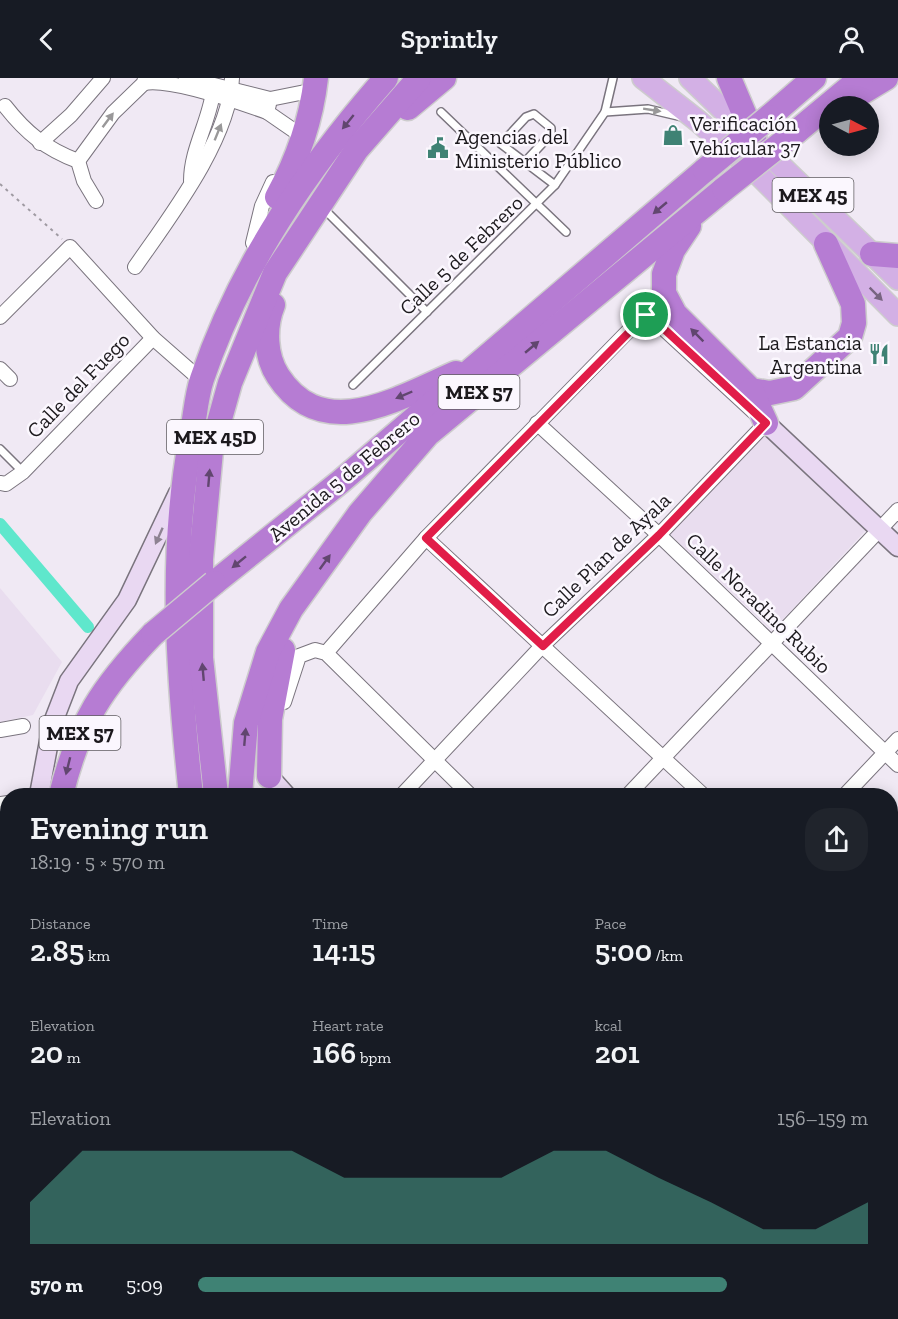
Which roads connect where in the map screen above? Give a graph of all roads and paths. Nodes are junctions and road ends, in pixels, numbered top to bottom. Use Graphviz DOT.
graph roads {
  1 [pos="103,78"];
  2 [pos="186,78"];
  3 [pos="386,78"];
  4 [pos="419,78"];
  5 [pos="444,78"];
  6 [pos="613,78"];
  7 [pos="643,78"];
  8 [pos="690,78"];
  9 [pos="729,78"];
  10 [pos="814,78"];
  11 [pos="880,78"];
  12 [pos="144,81"];
  13 [pos="308,83"];
  14 [pos="214,86"];
  15 [pos="232,89"];
  16 [pos="853,96"];
  17 [pos="268,105"];
  18 [pos="5,106"];
  19 [pos="441,112"];
  20 [pos="605,112"];
  21 [pos="698,121"];
  22 [pos="812,122"];
  23 [pos="296,132"];
  24 [pos="754,137"];
  25 [pos="40,143"];
  26 [pos="357,149"];
  27 [pos="78,161"];
  28 [pos="523,164"];
  29 [pos="340,172"];
  30 [pos="191,181"];
  31 [pos="0,184"];
  32 [pos="555,185"];
  33 [pos="96,201"];
  34 [pos="537,204"];
  35 [pos="701,206"];
  36 [pos="323,208"];
  37 [pos="566,232"];
  38 [pos="253,243"];
  39 [pos="826,244"];
  40 [pos="70,247"];
  41 [pos="872,254"];
  42 [pos="898,256"];
  43 [pos="135,267"];
  44 [pos="898,279"];
  45 [pos="235,299"];
  46 [pos="427,312"];
  47 [pos="898,315"];
  48 [pos="0,317"];
  49 [pos="153,338"];
  50 [pos="477,364"];
  51 [pos="202,381"];
  52 [pos="353,385"];
  53 [pos="751,390"];
  54 [pos="537,423"];
  55 [pos="766,423"];
  56 [pos="0,449"];
  57 [pos="23,472"];
  58 [pos="183,482"];
  59 [pos="3,484"];
  60 [pos="898,510"];
  61 [pos="879,530"];
  62 [pos="659,535"];
  63 [pos="426,538"];
  64 [pos="898,548"];
  65 [pos="291,609"];
  66 [pos="770,643"];
  67 [pos="543,646"];
  68 [pos="326,653"];
  69 [pos="23,726"];
  70 [pos="0,730"];
  71 [pos="898,739"];
  72 [pos="885,752"];
  73 [pos="664,757"];
  74 [pos="432,760"];
  75 [pos="898,765"];
  76 [pos="269,785"];
  77 [pos="40,788"];
  78 [pos="63,788"];
  79 [pos="190,788"];
  80 [pos="215,788"];
  81 [pos="241,788"];
  82 [pos="408,788"];
  83 [pos="462,788"];
  84 [pos="635,788"];
  85 [pos="696,788"];
  86 [pos="852,788"];
  1 -- 25 [label="street"];
  2 -- 14 [label="street"];
  3 -- 45 [label="highway, MEX 45D, one-way"];
  4 -- 26 [label="highway, MEX 45D"];
  5 -- 26 [label="highway"];
  6 -- 20 [label="lane, Calle 5 de Febrero"];
  7 -- 21 [label="main road, MEX 45"];
  8 -- 24 [label="main road, MEX 45"];
  9 -- 24 [label="highway"];
  10 -- 50 [label="highway, Avenida 5 de Febrero / MEX 57, one-way, bridge"];
  11 -- 16 [label="highway"];
  11 -- 22 [label="highway, Avenida 5 de Febrero / MEX 57"];
  12 -- 14 [label="street"];
  27 -- 12 [label="street, one-way"];
  13 -- 17 [label="street"];
  13 -- 23 [label="street"];
  13 -- 38 [label="highway"];
  14 -- 15 [label="street"];
  14 -- 30 [label="street"];
  15 -- 17 [label="street"];
  30 -- 15 [label="street, one-way"];
  17 -- 23 [label="street"];
  18 -- 25 [label="street"];
  19 -- 34 [label="lane"];
  20 -- 21 [label="lane, one-way"];
  20 -- 32 [label="lane, Calle 5 de Febrero"];
  21 -- 39 [label="main road, MEX 45"];
  22 -- 35 [label="highway, Avenida 5 de Febrero / MEX 57, bridge"];
  23 -- 38 [label="street"];
  24 -- 41 [label="main road, MEX 45"];
  25 -- 27 [label="street"];
  26 -- 29 [label="highway, MEX 45D"];
  27 -- 33 [label="street"];
  28 -- 28 [label="lane"];
  28 -- 32 [label="lane"];
  29 -- 36 [label="highway"];
  80 -- 29 [label="highway, MEX 45D, one-way"];
  30 -- 43 [label="street"];
  31 -- 40 [label="path"];
  32 -- 34 [label="lane, Calle 5 de Febrero"];
  34 -- 37 [label="lane"];
  34 -- 46 [label="lane, Calle 5 de Febrero"];
  53 -- 35 [label="highway, one-way"];
  65 -- 35 [label="highway, Avenida 5 de Febrero / MEX 57, one-way"];
  36 -- 46 [label="lane"];
  50 -- 36 [label="highway, one-way"];
  38 -- 45 [label="highway"];
  39 -- 47 [label="main road, one-way"];
  39 -- 53 [label="highway"];
  40 -- 48 [label="street"];
  40 -- 49 [label="street"];
  41 -- 42 [label="highway"];
  41 -- 44 [label="main road"];
  45 -- 51 [label="highway, MEX 45D"];
  46 -- 52 [label="lane, Calle 5 de Febrero"];
  49 -- 51 [label="street"];
  49 -- 57 [label="street, Calle del Fuego"];
  50 -- 78 [label="highway, Avenida 5 de Febrero / MEX 57, one-way, bridge"];
  51 -- 58 [label="highway, MEX 45D"];
  53 -- 55 [label="highway"];
  54 -- 55 [label="street"];
  54 -- 62 [label="street, Calle Noradino Rubio"];
  54 -- 63 [label="street"];
  55 -- 61 [label="main road"];
  55 -- 62 [label="street, Calle Plan de Ayala"];
  56 -- 57 [label="lane"];
  57 -- 59 [label="street, Calle del Fuego"];
  58 -- 77 [label="main road, one-way"];
  58 -- 79 [label="highway, MEX 45D"];
  60 -- 61 [label="street"];
  61 -- 64 [label="main road"];
  61 -- 66 [label="street"];
  62 -- 66 [label="street, Calle Noradino Rubio"];
  62 -- 67 [label="street, Calle Plan de Ayala"];
  63 -- 67 [label="street"];
  63 -- 68 [label="street"];
  65 -- 76 [label="highway"];
  81 -- 65 [label="highway, Avenida 5 de Febrero / MEX 57, one-way"];
  66 -- 72 [label="street, Calle Noradino Rubio"];
  66 -- 73 [label="street"];
  67 -- 73 [label="street"];
  67 -- 74 [label="street, Calle Plan de Ayala"];
  68 -- 74 [label="street"];
  68 -- 76 [label="street"];
  69 -- 70 [label="street"];
  71 -- 72 [label="street"];
  72 -- 75 [label="street, Calle Noradino Rubio"];
  72 -- 86 [label="street"];
  73 -- 84 [label="street"];
  73 -- 85 [label="street"];
  74 -- 82 [label="street, Calle Plan de Ayala"];
  74 -- 83 [label="street"];
}
